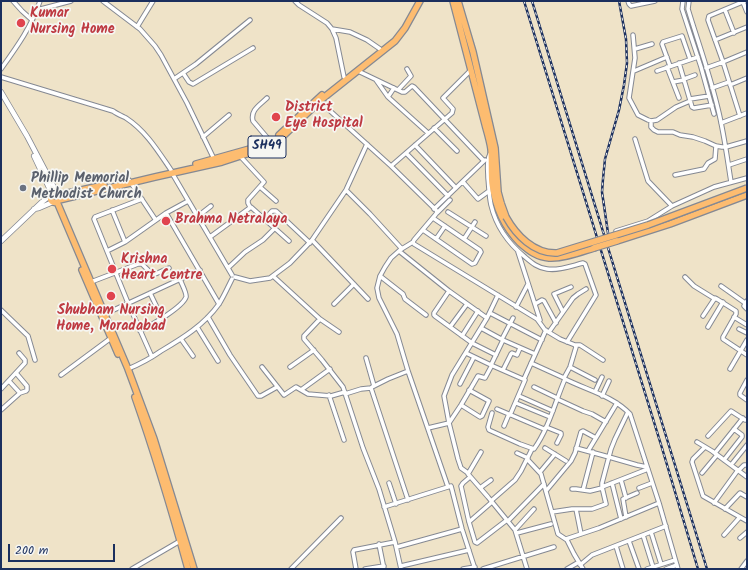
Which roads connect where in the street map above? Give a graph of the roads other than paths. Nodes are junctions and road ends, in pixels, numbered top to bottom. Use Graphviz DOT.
graph roads {
  1 [pos="13,1"];
  2 [pos="40,1"];
  3 [pos="71,1"];
  4 [pos="103,1"];
  5 [pos="154,1"];
  6 [pos="295,1"];
  7 [pos="416,1"];
  8 [pos="420,1"];
  9 [pos="453,1"];
  10 [pos="458,1"];
  11 [pos="628,1"];
  12 [pos="654,1"];
  13 [pos="744,1"];
  14 [pos="686,2"];
  15 [pos="37,10"];
  16 [pos="725,10"];
  17 [pos="747,12"];
  18 [pos="32,20"];
  19 [pos="250,20"];
  20 [pos="137,27"];
  21 [pos="747,27"];
  22 [pos="332,29"];
  23 [pos="734,32"];
  24 [pos="633,35"];
  25 [pos="715,40"];
  26 [pos="652,44"];
  27 [pos="253,48"];
  28 [pos="380,49"];
  29 [pos="635,49"];
  30 [pos="747,52"];
  31 [pos="667,57"];
  32 [pos="698,57"];
  33 [pos="690,60"];
  34 [pos="723,62"];
  35 [pos="679,63"];
  36 [pos="669,67"];
  37 [pos="1,69"];
  38 [pos="406,69"];
  39 [pos="471,70"];
  40 [pos="705,70"];
  41 [pos="358,71"];
  42 [pos="634,71"];
  43 [pos="657,71"];
  44 [pos="183,73"];
  45 [pos="695,75"];
  46 [pos="1,76"];
  47 [pos="344,77"];
  48 [pos="747,78"];
  49 [pos="376,79"];
  50 [pos="684,79"];
  51 [pos="174,80"];
  52 [pos="673,82"];
  53 [pos="730,84"];
  54 [pos="712,88"];
  55 [pos="396,89"];
  56 [pos="1,92"];
  57 [pos="709,96"];
  58 [pos="388,97"];
  59 [pos="1,98"];
  60 [pos="267,98"];
  61 [pos="679,98"];
  62 [pos="318,100"];
  63 [pos="690,100"];
  64 [pos="712,104"];
  65 [pos="482,105"];
  66 [pos="747,113"];
  67 [pos="714,114"];
  68 [pos="229,115"];
  69 [pos="740,116"];
  70 [pos="444,119"];
  71 [pos="651,121"];
  72 [pos="721,123"];
  73 [pos="434,128"];
  74 [pos="428,133"];
  75 [pos="203,137"];
  76 [pos="635,139"];
  77 [pos="270,141"];
  78 [pos="747,141"];
  79 [pos="367,144"];
  80 [pos="415,145"];
  81 [pos="716,146"];
  82 [pos="724,147"];
  83 [pos="457,151"];
  84 [pos="406,153"];
  85 [pos="490,155"];
  86 [pos="240,156"];
  87 [pos="214,159"];
  88 [pos="747,159"];
  89 [pos="484,161"];
  90 [pos="729,165"];
  91 [pos="391,166"];
  92 [pos="171,172"];
  93 [pos="675,174"];
  94 [pos="747,178"];
  95 [pos="129,181"];
  96 [pos="463,182"];
  97 [pos="731,182"];
  98 [pos="260,187"];
  99 [pos="456,188"];
  100 [pos="747,188"];
  101 [pos="346,190"];
  102 [pos="489,191"];
  103 [pos="747,195"];
  104 [pos="55,198"];
  105 [pos="449,198"];
  106 [pos="142,200"];
  107 [pos="188,201"];
  108 [pos="276,201"];
  109 [pos="211,206"];
  110 [pos="672,206"];
  111 [pos="250,207"];
  112 [pos="434,209"];
  113 [pos="112,210"];
  114 [pos="448,212"];
  115 [pos="166,213"];
  116 [pos="436,214"];
  117 [pos="197,216"];
  118 [pos="433,218"];
  119 [pos="504,218"];
  120 [pos="156,219"];
  121 [pos="265,219"];
  122 [pos="475,222"];
  123 [pos="445,226"];
  124 [pos="472,227"];
  125 [pos="274,228"];
  126 [pos="423,230"];
  127 [pos="616,231"];
  128 [pos="486,236"];
  129 [pos="210,237"];
  130 [pos="436,239"];
  131 [pos="464,239"];
  132 [pos="1,241"];
  133 [pos="289,241"];
  134 [pos="125,242"];
  135 [pos="311,242"];
  136 [pos="413,242"];
  137 [pos="400,250"];
  138 [pos="107,251"];
  139 [pos="518,251"];
  140 [pos="169,268"];
  141 [pos="228,268"];
  142 [pos="200,270"];
  143 [pos="116,272"];
  144 [pos="273,276"];
  145 [pos="380,276"];
  146 [pos="233,277"];
  147 [pos="685,277"];
  148 [pos="180,279"];
  149 [pos="91,282"];
  150 [pos="354,284"];
  151 [pos="528,284"];
  152 [pos="721,286"];
  153 [pos="571,287"];
  154 [pos="586,289"];
  155 [pos="449,291"];
  156 [pos="150,293"];
  157 [pos="498,295"];
  158 [pos="368,299"];
  159 [pos="715,299"];
  160 [pos="723,302"];
  161 [pos="746,302"];
  162 [pos="128,303"];
  163 [pos="219,304"];
  164 [pos="334,304"];
  165 [pos="468,304"];
  166 [pos="535,305"];
  167 [pos="516,307"];
  168 [pos="747,309"];
  169 [pos="1,310"];
  170 [pos="478,311"];
  171 [pos="563,312"];
  172 [pos="490,313"];
  173 [pos="105,314"];
  174 [pos="529,314"];
  175 [pos="426,315"];
  176 [pos="703,316"];
  177 [pos="208,317"];
  178 [pos="734,317"];
  179 [pos="162,318"];
  180 [pos="487,318"];
  181 [pos="514,318"];
  182 [pos="320,319"];
  183 [pos="540,323"];
  184 [pos="556,323"];
  185 [pos="510,324"];
  186 [pos="747,325"];
  187 [pos="197,327"];
  188 [pos="450,327"];
  189 [pos="708,327"];
  190 [pos="481,328"];
  191 [pos="739,329"];
  192 [pos="140,331"];
  193 [pos="548,331"];
  194 [pos="339,332"];
  195 [pos="747,333"];
  196 [pos="462,336"];
  197 [pos="111,338"];
  198 [pos="182,339"];
  199 [pos="503,340"];
  200 [pos="542,340"];
  201 [pos="747,340"];
  202 [pos="567,342"];
  203 [pos="472,343"];
  204 [pos="575,345"];
  205 [pos="520,348"];
  206 [pos="314,350"];
  207 [pos="740,351"];
  208 [pos="19,353"];
  209 [pos="466,353"];
  210 [pos="535,354"];
  211 [pos="496,355"];
  212 [pos="193,356"];
  213 [pos="747,356"];
  214 [pos="152,357"];
  215 [pos="474,357"];
  216 [pos="366,358"];
  217 [pos="36,360"];
  218 [pos="603,360"];
  219 [pos="218,361"];
  220 [pos="531,363"];
  221 [pos="491,365"];
  222 [pos="262,367"];
  223 [pos="290,367"];
  224 [pos="570,367"];
  225 [pos="730,368"];
  226 [pos="128,369"];
  227 [pos="330,369"];
  228 [pos="503,370"];
  229 [pos="408,371"];
  230 [pos="16,373"];
  231 [pos="61,374"];
  232 [pos="565,378"];
  233 [pos="602,378"];
  234 [pos="524,379"];
  235 [pos="595,380"];
  236 [pos="747,380"];
  237 [pos="9,381"];
  238 [pos="609,381"];
  239 [pos="460,384"];
  240 [pos="277,387"];
  241 [pos="373,387"];
  242 [pos="534,387"];
  243 [pos="1,389"];
  244 [pos="301,390"];
  245 [pos="470,390"];
  246 [pos="595,392"];
  247 [pos="20,393"];
  248 [pos="345,393"];
  249 [pos="329,395"];
  250 [pos="519,396"];
  251 [pos="602,396"];
  252 [pos="557,399"];
  253 [pos="747,400"];
  254 [pos="516,403"];
  255 [pos="618,403"];
  256 [pos="461,405"];
  257 [pos="497,409"];
  258 [pos="1,410"];
  259 [pos="553,411"];
  260 [pos="628,412"];
  261 [pos="492,413"];
  262 [pos="510,414"];
  263 [pos="550,417"];
  264 [pos="745,419"];
  265 [pos="606,422"];
  266 [pos="449,423"];
  267 [pos="504,426"];
  268 [pos="428,428"];
  269 [pos="545,428"];
  270 [pos="734,429"];
  271 [pos="708,436"];
  272 [pos="596,438"];
  273 [pos="344,440"];
  274 [pos="697,442"];
  275 [pos="557,443"];
  276 [pos="747,445"];
  277 [pos="705,447"];
  278 [pos="545,448"];
  279 [pos="576,448"];
  280 [pos="532,449"];
  281 [pos="588,451"];
  282 [pos="481,452"];
  283 [pos="593,452"];
  284 [pos="517,453"];
  285 [pos="555,454"];
  286 [pos="716,454"];
  287 [pos="609,456"];
  288 [pos="527,459"];
  289 [pos="724,460"];
  290 [pos="566,461"];
  291 [pos="731,465"];
  292 [pos="747,465"];
  293 [pos="647,468"];
  294 [pos="738,470"];
  295 [pos="540,472"];
  296 [pos="702,473"];
  297 [pos="469,475"];
  298 [pos="747,476"];
  299 [pos="491,480"];
  300 [pos="621,480"];
  301 [pos="612,483"];
  302 [pos="652,483"];
  303 [pos="389,484"];
  304 [pos="544,484"];
  305 [pos="448,487"];
  306 [pos="480,488"];
  307 [pos="602,488"];
  308 [pos="639,488"];
  309 [pos="572,489"];
  310 [pos="583,490"];
  311 [pos="546,491"];
  312 [pos="636,494"];
  313 [pos="747,497"];
  314 [pos="626,498"];
  315 [pos="408,500"];
  316 [pos="492,501"];
  317 [pos="714,502"];
  318 [pos="659,503"];
  319 [pos="396,504"];
  320 [pos="384,507"];
  321 [pos="534,509"];
  322 [pos="576,509"];
  323 [pos="725,509"];
  324 [pos="552,512"];
  325 [pos="626,517"];
  326 [pos="740,517"];
  327 [pos="341,518"];
  328 [pos="621,519"];
  329 [pos="507,520"];
  330 [pos="747,521"];
  331 [pos="469,522"];
  332 [pos="551,524"];
  333 [pos="666,526"];
  334 [pos="462,529"];
  335 [pos="516,531"];
  336 [pos="651,532"];
  337 [pos="747,532"];
  338 [pos="581,534"];
  339 [pos="724,534"];
  340 [pos="643,536"];
  341 [pos="740,538"];
  342 [pos="566,539"];
  343 [pos="183,540"];
  344 [pos="629,541"];
  345 [pos="395,542"];
  346 [pos="379,544"];
  347 [pos="616,546"];
  348 [pos="397,547"];
  349 [pos="554,547"];
  350 [pos="469,550"];
  351 [pos="524,556"];
  352 [pos="675,560"];
  353 [pos="747,561"];
  354 [pos="580,563"];
  355 [pos="661,564"];
  356 [pos="384,567"];
  357 [pos="401,567"];
  358 [pos="653,567"];
  359 [pos="677,567"];
  360 [pos="475,568"];
  361 [pos="132,569"];
  362 [pos="188,569"];
  363 [pos="194,569"];
  364 [pos="291,569"];
  365 [pos="356,569"];
  366 [pos="365,569"];
  367 [pos="463,569"];
  368 [pos="483,569"];
  369 [pos="527,569"];
  370 [pos="567,569"];
  371 [pos="583,569"];
  372 [pos="623,569"];
  373 [pos="639,569"];
  374 [pos="647,569"];
  375 [pos="666,569"];
  376 [pos="741,569"];
  1 -- 18 [label="street"];
  2 -- 15 [label="street"];
  3 -- 15 [label="street"];
  4 -- 20 [label="street"];
  5 -- 20 [label="street"];
  6 -- 22 [label="street"];
  7 -- 28 [label="main road, SH49"];
  8 -- 41 [label="main road, SH49"];
  9 -- 39 [label="main road"];
  10 -- 65 [label="main road"];
  11 -- 12 [label="street"];
  13 -- 16 [label="street"];
  13 -- 17 [label="street"];
  14 -- 32 [label="street"];
  14 -- 40 [label="street"];
  15 -- 18 [label="street"];
  16 -- 23 [label="street"];
  16 -- 25 [label="street"];
  18 -- 37 [label="street"];
  19 -- 44 [label="street"];
  20 -- 51 [label="street"];
  21 -- 23 [label="street"];
  22 -- 28 [label="street"];
  22 -- 47 [label="street"];
  23 -- 25 [label="street"];
  24 -- 29 [label="street"];
  25 -- 34 [label="street"];
  26 -- 29 [label="street"];
  27 -- 44 [label="street"];
  28 -- 47 [label="main road, SH49"];
  29 -- 42 [label="street"];
  30 -- 34 [label="street"];
  31 -- 33 [label="street"];
  31 -- 36 [label="street"];
  31 -- 42 [label="street"];
  32 -- 33 [label="street"];
  32 -- 40 [label="street"];
  33 -- 35 [label="street"];
  34 -- 40 [label="street"];
  34 -- 53 [label="street"];
  35 -- 36 [label="street"];
  35 -- 50 [label="street"];
  36 -- 43 [label="street"];
  36 -- 52 [label="street"];
  38 -- 55 [label="street"];
  39 -- 65 [label="main road"];
  39 -- 70 [label="street"];
  40 -- 54 [label="street"];
  40 -- 57 [label="street"];
  41 -- 49 [label="street"];
  41 -- 62 [label="main road, SH49"];
  42 -- 71 [label="street"];
  44 -- 51 [label="street"];
  45 -- 50 [label="street"];
  46 -- 92 [label="street"];
  47 -- 62 [label="main road, SH49"];
  48 -- 53 [label="street"];
  49 -- 55 [label="street"];
  49 -- 58 [label="street"];
  50 -- 52 [label="street"];
  50 -- 63 [label="street"];
  51 -- 75 [label="street"];
  52 -- 61 [label="street"];
  53 -- 54 [label="street"];
  53 -- 69 [label="street"];
  54 -- 72 [label="street"];
  55 -- 58 [label="street"];
  55 -- 70 [label="street"];
  56 -- 104 [label="street"];
  57 -- 63 [label="street"];
  57 -- 64 [label="street"];
  58 -- 74 [label="street"];
  59 -- 104 [label="street"];
  60 -- 77 [label="street"];
  62 -- 77 [label="main road, SH49"];
  62 -- 79 [label="street"];
  62 -- 86 [label="main road, SH49"];
  63 -- 64 [label="street"];
  63 -- 71 [label="street"];
  64 -- 67 [label="street"];
  65 -- 85 [label="main road"];
  65 -- 119 [label="main road"];
  66 -- 69 [label="street"];
  68 -- 75 [label="street"];
  69 -- 72 [label="street"];
  70 -- 73 [label="street"];
  70 -- 89 [label="street"];
  71 -- 81 [label="street"];
  72 -- 82 [label="street"];
  73 -- 74 [label="street"];
  73 -- 83 [label="street"];
  74 -- 80 [label="street"];
  75 -- 87 [label="street"];
  76 -- 110 [label="street"];
  77 -- 87 [label="main road, SH49"];
  78 -- 82 [label="street"];
  79 -- 91 [label="street"];
  79 -- 101 [label="street"];
  80 -- 84 [label="street"];
  80 -- 99 [label="street"];
  81 -- 82 [label="street"];
  81 -- 93 [label="street"];
  82 -- 90 [label="street"];
  84 -- 91 [label="street"];
  84 -- 105 [label="street"];
  85 -- 89 [label="street"];
  85 -- 102 [label="street"];
  85 -- 119 [label="main road"];
  86 -- 92 [label="main road, SH49"];
  86 -- 98 [label="street"];
  87 -- 92 [label="main road, SH49"];
  88 -- 90 [label="street"];
  89 -- 96 [label="street"];
  90 -- 97 [label="street"];
  91 -- 112 [label="street"];
  92 -- 95 [label="main road, SH49"];
  92 -- 107 [label="street"];
  94 -- 97 [label="street"];
  95 -- 104 [label="main road, SH49"];
  95 -- 106 [label="street"];
  96 -- 99 [label="street"];
  96 -- 102 [label="street"];
  97 -- 110 [label="street"];
  98 -- 108 [label="street"];
  98 -- 111 [label="street"];
  99 -- 105 [label="street"];
  100 -- 119 [label="main road, bridge"];
  101 -- 135 [label="street"];
  101 -- 137 [label="street"];
  102 -- 139 [label="street"];
  103 -- 119 [label="main road, bridge"];
  104 -- 132 [label="street"];
  104 -- 149 [label="main road"];
  104 -- 197 [label="main road"];
  105 -- 112 [label="street"];
  105 -- 116 [label="street"];
  106 -- 113 [label="street"];
  106 -- 120 [label="street"];
  107 -- 115 [label="street"];
  107 -- 117 [label="street"];
  109 -- 117 [label="street"];
  110 -- 127 [label="street"];
  111 -- 121 [label="street"];
  111 -- 129 [label="street"];
  112 -- 116 [label="street"];
  113 -- 134 [label="street"];
  113 -- 138 [label="street"];
  114 -- 124 [label="street"];
  115 -- 120 [label="street"];
  115 -- 142 [label="street"];
  116 -- 118 [label="street"];
  117 -- 129 [label="street"];
  118 -- 123 [label="street"];
  118 -- 126 [label="street"];
  120 -- 134 [label="street"];
  121 -- 125 [label="street"];
  121 -- 135 [label="street"];
  122 -- 124 [label="street"];
  123 -- 130 [label="street"];
  123 -- 131 [label="street"];
  124 -- 128 [label="street"];
  124 -- 131 [label="street"];
  125 -- 133 [label="street"];
  125 -- 141 [label="street"];
  126 -- 130 [label="street"];
  126 -- 136 [label="street"];
  129 -- 141 [label="street"];
  130 -- 131 [label="street"];
  134 -- 138 [label="street"];
  135 -- 144 [label="street"];
  135 -- 150 [label="street"];
  136 -- 137 [label="street"];
  136 -- 157 [label="street"];
  137 -- 145 [label="street"];
  137 -- 155 [label="street"];
  138 -- 143 [label="street"];
  139 -- 151 [label="street"];
  139 -- 202 [label="street"];
  140 -- 143 [label="street"];
  141 -- 146 [label="street"];
  142 -- 148 [label="street"];
  142 -- 163 [label="street"];
  143 -- 149 [label="street"];
  143 -- 162 [label="street"];
  144 -- 146 [label="street"];
  144 -- 182 [label="street"];
  145 -- 175 [label="street"];
  145 -- 229 [label="street"];
  146 -- 163 [label="street"];
  147 -- 159 [label="street"];
  148 -- 156 [label="street"];
  148 -- 179 [label="street"];
  149 -- 173 [label="main road"];
  150 -- 158 [label="street"];
  150 -- 164 [label="street"];
  151 -- 166 [label="street"];
  151 -- 167 [label="street"];
  152 -- 161 [label="street"];
  153 -- 171 [label="street"];
  154 -- 171 [label="street"];
  155 -- 165 [label="street"];
  155 -- 188 [label="street"];
  156 -- 162 [label="street"];
  156 -- 179 [label="street"];
  157 -- 167 [label="street"];
  157 -- 172 [label="street"];
  159 -- 160 [label="street"];
  159 -- 176 [label="street"];
  160 -- 178 [label="street"];
  160 -- 189 [label="street"];
  161 -- 168 [label="street"];
  162 -- 173 [label="street"];
  162 -- 192 [label="street"];
  163 -- 177 [label="street"];
  165 -- 170 [label="street"];
  165 -- 188 [label="street"];
  166 -- 174 [label="street"];
  166 -- 183 [label="street"];
  166 -- 184 [label="street"];
  167 -- 174 [label="street"];
  169 -- 217 [label="street"];
  170 -- 180 [label="street"];
  170 -- 196 [label="street"];
  171 -- 184 [label="street"];
  172 -- 180 [label="street"];
  172 -- 185 [label="street"];
  173 -- 226 [label="main road"];
  174 -- 183 [label="street"];
  177 -- 187 [label="street"];
  177 -- 240 [label="street"];
  178 -- 186 [label="street"];
  178 -- 207 [label="street"];
  179 -- 192 [label="street"];
  180 -- 190 [label="street"];
  181 -- 185 [label="street"];
  182 -- 194 [label="street"];
  182 -- 206 [label="street"];
  183 -- 193 [label="street"];
  184 -- 193 [label="street"];
  185 -- 199 [label="street"];
  185 -- 200 [label="street"];
  187 -- 198 [label="street"];
  187 -- 219 [label="street"];
  188 -- 196 [label="street"];
  190 -- 199 [label="street"];
  190 -- 203 [label="street"];
  191 -- 195 [label="street"];
  192 -- 214 [label="street"];
  193 -- 200 [label="street"];
  193 -- 202 [label="street"];
  196 -- 203 [label="street"];
  197 -- 231 [label="street"];
  197 -- 343 [label="main road"];
  198 -- 212 [label="street"];
  198 -- 214 [label="street"];
  199 -- 205 [label="street"];
  199 -- 211 [label="street"];
  200 -- 210 [label="street"];
  201 -- 207 [label="street"];
  202 -- 204 [label="street"];
  203 -- 209 [label="street"];
  203 -- 211 [label="street"];
  204 -- 218 [label="street"];
  204 -- 224 [label="street"];
  205 -- 210 [label="street"];
  205 -- 228 [label="street"];
  206 -- 223 [label="street"];
  206 -- 227 [label="street"];
  207 -- 213 [label="street"];
  207 -- 225 [label="street"];
  208 -- 230 [label="street"];
  209 -- 215 [label="street"];
  209 -- 266 [label="street"];
  210 -- 220 [label="street"];
  211 -- 221 [label="street"];
  214 -- 226 [label="street"];
  215 -- 221 [label="street"];
  215 -- 239 [label="street"];
  216 -- 241 [label="street"];
  220 -- 232 [label="street"];
  220 -- 234 [label="street"];
  221 -- 228 [label="street"];
  221 -- 245 [label="street"];
  222 -- 240 [label="street"];
  224 -- 232 [label="street"];
  224 -- 235 [label="street"];
  226 -- 343 [label="main road"];
  227 -- 244 [label="street"];
  227 -- 248 [label="street"];
  228 -- 234 [label="street"];
  229 -- 241 [label="street"];
  229 -- 268 [label="street"];
  230 -- 237 [label="street"];
  230 -- 247 [label="street"];
  232 -- 246 [label="street"];
  232 -- 252 [label="street"];
  233 -- 246 [label="street"];
  234 -- 250 [label="street"];
  236 -- 253 [label="street"];
  237 -- 243 [label="street"];
  237 -- 247 [label="street"];
  238 -- 251 [label="street"];
  240 -- 244 [label="street"];
  241 -- 248 [label="street"];
  241 -- 315 [label="street"];
  242 -- 252 [label="street"];
  244 -- 249 [label="street"];
  245 -- 256 [label="street"];
  245 -- 256 [label="street"];
  246 -- 251 [label="street"];
  247 -- 258 [label="street"];
  248 -- 249 [label="street"];
  248 -- 320 [label="street"];
  249 -- 273 [label="street"];
  250 -- 254 [label="street"];
  250 -- 259 [label="street"];
  251 -- 255 [label="street"];
  252 -- 259 [label="street"];
  252 -- 265 [label="street"];
  254 -- 262 [label="street"];
  254 -- 263 [label="street"];
  255 -- 260 [label="street"];
  255 -- 265 [label="street"];
  256 -- 266 [label="street"];
  257 -- 262 [label="street"];
  259 -- 263 [label="street"];
  260 -- 287 [label="street"];
  260 -- 293 [label="street"];
  261 -- 280 [label="street"];
  262 -- 267 [label="street"];
  262 -- 269 [label="street"];
  263 -- 269 [label="street"];
  264 -- 270 [label="street"];
  264 -- 271 [label="street"];
  265 -- 272 [label="street"];
  266 -- 268 [label="street"];
  266 -- 297 [label="street"];
  268 -- 305 [label="street"];
  269 -- 275 [label="street"];
  269 -- 280 [label="street"];
  270 -- 286 [label="street"];
  270 -- 289 [label="street"];
  272 -- 279 [label="street"];
  272 -- 281 [label="street"];
  274 -- 277 [label="street"];
  276 -- 291 [label="street"];
  277 -- 286 [label="street"];
  277 -- 317 [label="street"];
  278 -- 285 [label="street"];
  279 -- 281 [label="street"];
  279 -- 311 [label="street"];
  280 -- 288 [label="street"];
  281 -- 283 [label="street"];
  282 -- 297 [label="street"];
  283 -- 287 [label="street"];
  283 -- 310 [label="street"];
  284 -- 288 [label="street"];
  285 -- 290 [label="street"];
  285 -- 295 [label="street"];
  286 -- 289 [label="street"];
  286 -- 296 [label="street"];
  287 -- 293 [label="street"];
  287 -- 307 [label="street"];
  288 -- 295 [label="street"];
  288 -- 316 [label="street"];
  289 -- 291 [label="street"];
  291 -- 294 [label="street"];
  292 -- 294 [label="street"];
  293 -- 300 [label="street"];
  293 -- 302 [label="street"];
  294 -- 298 [label="street"];
  294 -- 317 [label="street"];
  295 -- 304 [label="street"];
  297 -- 306 [label="street"];
  297 -- 331 [label="street"];
  299 -- 306 [label="street"];
  300 -- 301 [label="street"];
  300 -- 314 [label="street"];
  301 -- 307 [label="street"];
  301 -- 328 [label="street"];
  302 -- 308 [label="street"];
  302 -- 318 [label="street"];
  303 -- 319 [label="street"];
  304 -- 311 [label="street"];
  304 -- 329 [label="street"];
  305 -- 315 [label="street"];
  305 -- 334 [label="street"];
  306 -- 316 [label="street"];
  307 -- 310 [label="street"];
  307 -- 322 [label="street"];
  309 -- 310 [label="street"];
  311 -- 324 [label="street"];
  312 -- 314 [label="street"];
  313 -- 323 [label="street"];
  314 -- 325 [label="street"];
  315 -- 319 [label="street"];
  316 -- 329 [label="street"];
  316 -- 331 [label="street"];
  317 -- 323 [label="street"];
  318 -- 325 [label="street"];
  318 -- 333 [label="street"];
  319 -- 320 [label="street"];
  320 -- 345 [label="street"];
  321 -- 335 [label="street"];
  322 -- 324 [label="street"];
  322 -- 338 [label="street"];
  323 -- 326 [label="street"];
  324 -- 342 [label="street"];
  325 -- 328 [label="street"];
  326 -- 330 [label="street"];
  326 -- 339 [label="street"];
  327 -- 364 [label="street"];
  328 -- 338 [label="street"];
  329 -- 331 [label="street"];
  329 -- 335 [label="street"];
  332 -- 335 [label="street"];
  333 -- 336 [label="street"];
  333 -- 352 [label="street"];
  334 -- 348 [label="street"];
  334 -- 350 [label="street"];
  335 -- 351 [label="street"];
  336 -- 340 [label="street"];
  336 -- 355 [label="street"];
  337 -- 341 [label="street"];
  338 -- 342 [label="street"];
  340 -- 344 [label="street"];
  340 -- 358 [label="street"];
  342 -- 354 [label="street"];
  343 -- 361 [label="street"];
  343 -- 362 [label="main road"];
  343 -- 363 [label="main road"];
  344 -- 347 [label="street"];
  344 -- 373 [label="street"];
  345 -- 346 [label="street"];
  345 -- 348 [label="street"];
  346 -- 356 [label="street"];
  346 -- 365 [label="street"];
  347 -- 354 [label="street"];
  347 -- 372 [label="street"];
  348 -- 357 [label="street"];
  349 -- 351 [label="street"];
  350 -- 357 [label="street"];
  350 -- 360 [label="street"];
  351 -- 368 [label="street"];
  351 -- 369 [label="street"];
  352 -- 355 [label="street"];
  352 -- 359 [label="street"];
  353 -- 376 [label="street"];
  354 -- 370 [label="street"];
  354 -- 371 [label="street"];
  355 -- 358 [label="street"];
  356 -- 366 [label="street"];
  358 -- 374 [label="street"];
  359 -- 375 [label="street"];
  360 -- 367 [label="street"];
}
